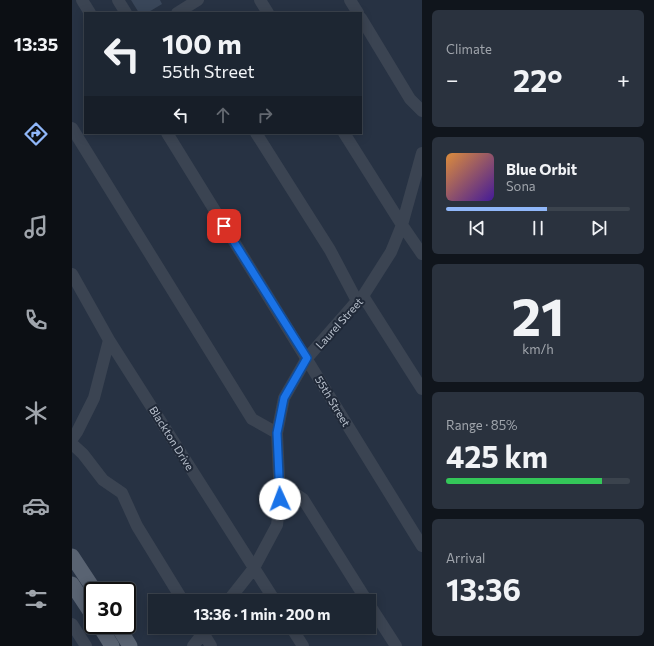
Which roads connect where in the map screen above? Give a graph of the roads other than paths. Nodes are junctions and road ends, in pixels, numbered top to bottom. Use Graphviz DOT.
graph roads {
  1 [pos="82,0"];
  2 [pos="118,0"];
  3 [pos="198,0"];
  4 [pos="260,0"];
  5 [pos="350,0"];
  6 [pos="89,12"];
  7 [pos="125,12"];
  8 [pos="179,12"];
  9 [pos="267,12"];
  10 [pos="357,12"];
  11 [pos="362,20"];
  12 [pos="422,111"];
  13 [pos="72,128"];
  14 [pos="168,134"];
  15 [pos="257,134"];
  16 [pos="345,134"];
  17 [pos="422,153"];
  18 [pos="402,225"];
  19 [pos="422,254"];
  20 [pos="72,274"];
  21 [pos="360,298"];
  22 [pos="109,340"];
  23 [pos="307,358"];
  24 [pos="422,389"];
  25 [pos="74,431"];
  26 [pos="277,433"];
  27 [pos="72,444"];
  28 [pos="280,495"];
  29 [pos="422,546"];
  30 [pos="72,556"];
  31 [pos="254,568"];
  32 [pos="89,582"];
  33 [pos="72,584"];
  34 [pos="179,594"];
  35 [pos="234,594"];
  36 [pos="271,594"];
  37 [pos="363,594"];
  38 [pos="84,602"];
  39 [pos="376,615"];
  40 [pos="72,624"];
  41 [pos="105,634"];
  42 [pos="123,634"];
  43 [pos="201,634"];
  44 [pos="206,634"];
  45 [pos="295,634"];
  46 [pos="86,646"];
  47 [pos="112,646"];
  48 [pos="130,646"];
  49 [pos="193,646"];
  50 [pos="211,646"];
  51 [pos="303,646"];
  52 [pos="396,646"];
  1 -- 6 [label="street"];
  2 -- 7 [label="street"];
  3 -- 8 [label="street"];
  4 -- 9 [label="street"];
  5 -- 10 [label="street"];
  11 -- 12 [label="street"];
  13 -- 26 [label="street"];
  14 -- 23 [label="street, 55th Street"];
  15 -- 21 [label="street"];
  16 -- 18 [label="street"];
  17 -- 18 [label="street, Laurel Street"];
  18 -- 19 [label="street"];
  18 -- 21 [label="street, Laurel Street"];
  20 -- 22 [label="street, Blackton Drive"];
  21 -- 23 [label="street, Laurel Street"];
  21 -- 24 [label="street"];
  22 -- 25 [label="street"];
  22 -- 31 [label="street, Blackton Drive"];
  23 -- 26 [label="street, Laurel Street"];
  23 -- 29 [label="street, 55th Street"];
  26 -- 28 [label="street, Laurel Street"];
  27 -- 34 [label="street"];
  28 -- 31 [label="street, Laurel Street"];
  28 -- 37 [label="street"];
  30 -- 32 [label="main road"];
  31 -- 35 [label="street, Laurel Street"];
  31 -- 36 [label="street, Blackton Drive"];
  33 -- 38 [label="main road"];
  39 -- 52 [label="street"];
  40 -- 46 [label="street"];
  41 -- 47 [label="main road"];
  42 -- 48 [label="main road"];
  43 -- 49 [label="street"];
  44 -- 50 [label="street"];
  45 -- 51 [label="street"];
}
